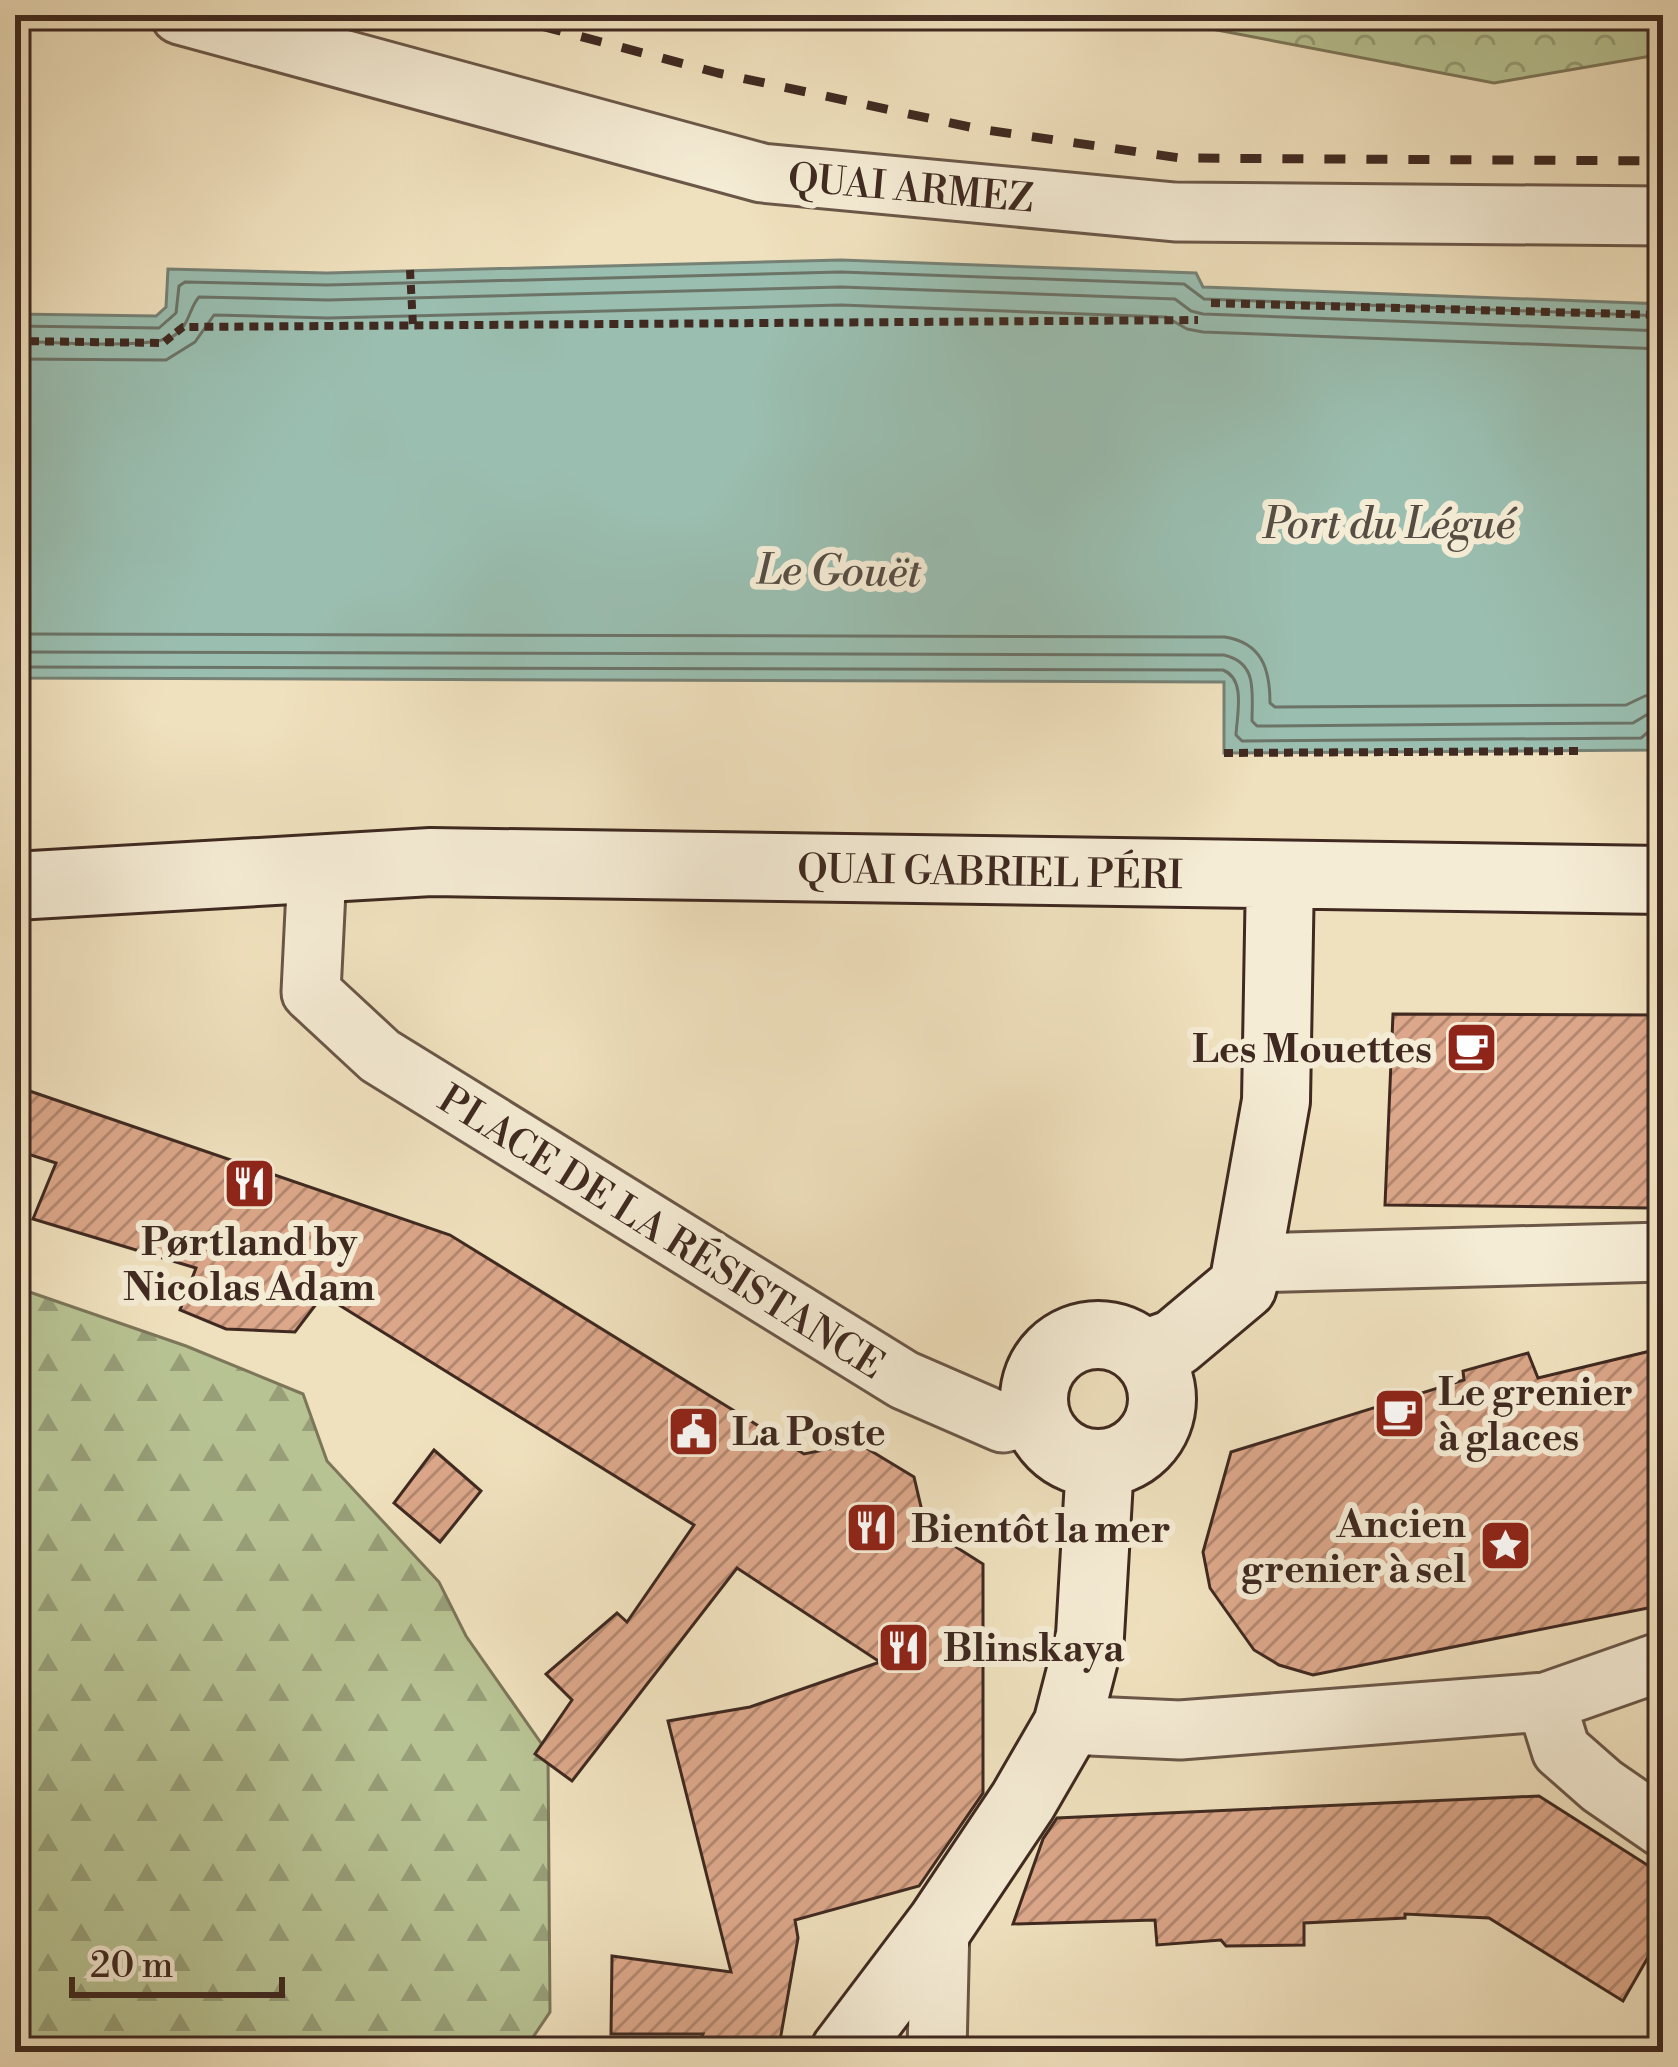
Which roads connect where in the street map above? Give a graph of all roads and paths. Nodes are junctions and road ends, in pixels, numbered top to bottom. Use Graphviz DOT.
graph roads {
  1 [pos="180,15"];
  2 [pos="1663,216"];
  3 [pos="410,270"];
  4 [pos="1211,303"];
  5 [pos="1663,315"];
  6 [pos="1198,320"];
  7 [pos="413,326"];
  8 [pos="15,341"];
  9 [pos="1578,751"];
  10 [pos="1224,753"];
  11 [pos="317,870"];
  12 [pos="1280,876"];
  13 [pos="1663,880"];
  14 [pos="15,886"];
  15 [pos="1663,1252"];
  16 [pos="1247,1263"];
  17 [pos="1144,1354"];
  18 [pos="1036,1416"];
  19 [pos="1100,1463"];
  20 [pos="1663,1661"];
  21 [pos="1546,1702"];
  22 [pos="1067,1725"];
  23 [pos="1663,1828"];
  24 [pos="940,1925"];
  25 [pos="844,2052"];
  26 [pos="937,2052"];
  1 -- 2 [label="street, QUAI ARMEZ"];
  3 -- 7 [label="path"];
  4 -- 5 [label="path"];
  6 -- 7 [label="path"];
  7 -- 8 [label="path"];
  9 -- 10 [label="path"];
  11 -- 12 [label="street, QUAI GABRIEL PÉRI"];
  11 -- 14 [label="street, QUAI GABRIEL PÉRI"];
  11 -- 18 [label="street, PLACE DE LA RÉSISTANCE"];
  12 -- 13 [label="street, QUAI GABRIEL PÉRI"];
  12 -- 16 [label="street"];
  15 -- 16 [label="street"];
  16 -- 17 [label="street"];
  17 -- 18 [label="street"];
  17 -- 19 [label="street"];
  18 -- 19 [label="street"];
  19 -- 22 [label="street"];
  20 -- 21 [label="street"];
  21 -- 22 [label="street"];
  21 -- 23 [label="street"];
  22 -- 24 [label="street"];
  24 -- 25 [label="street"];
  24 -- 26 [label="street"];
}
